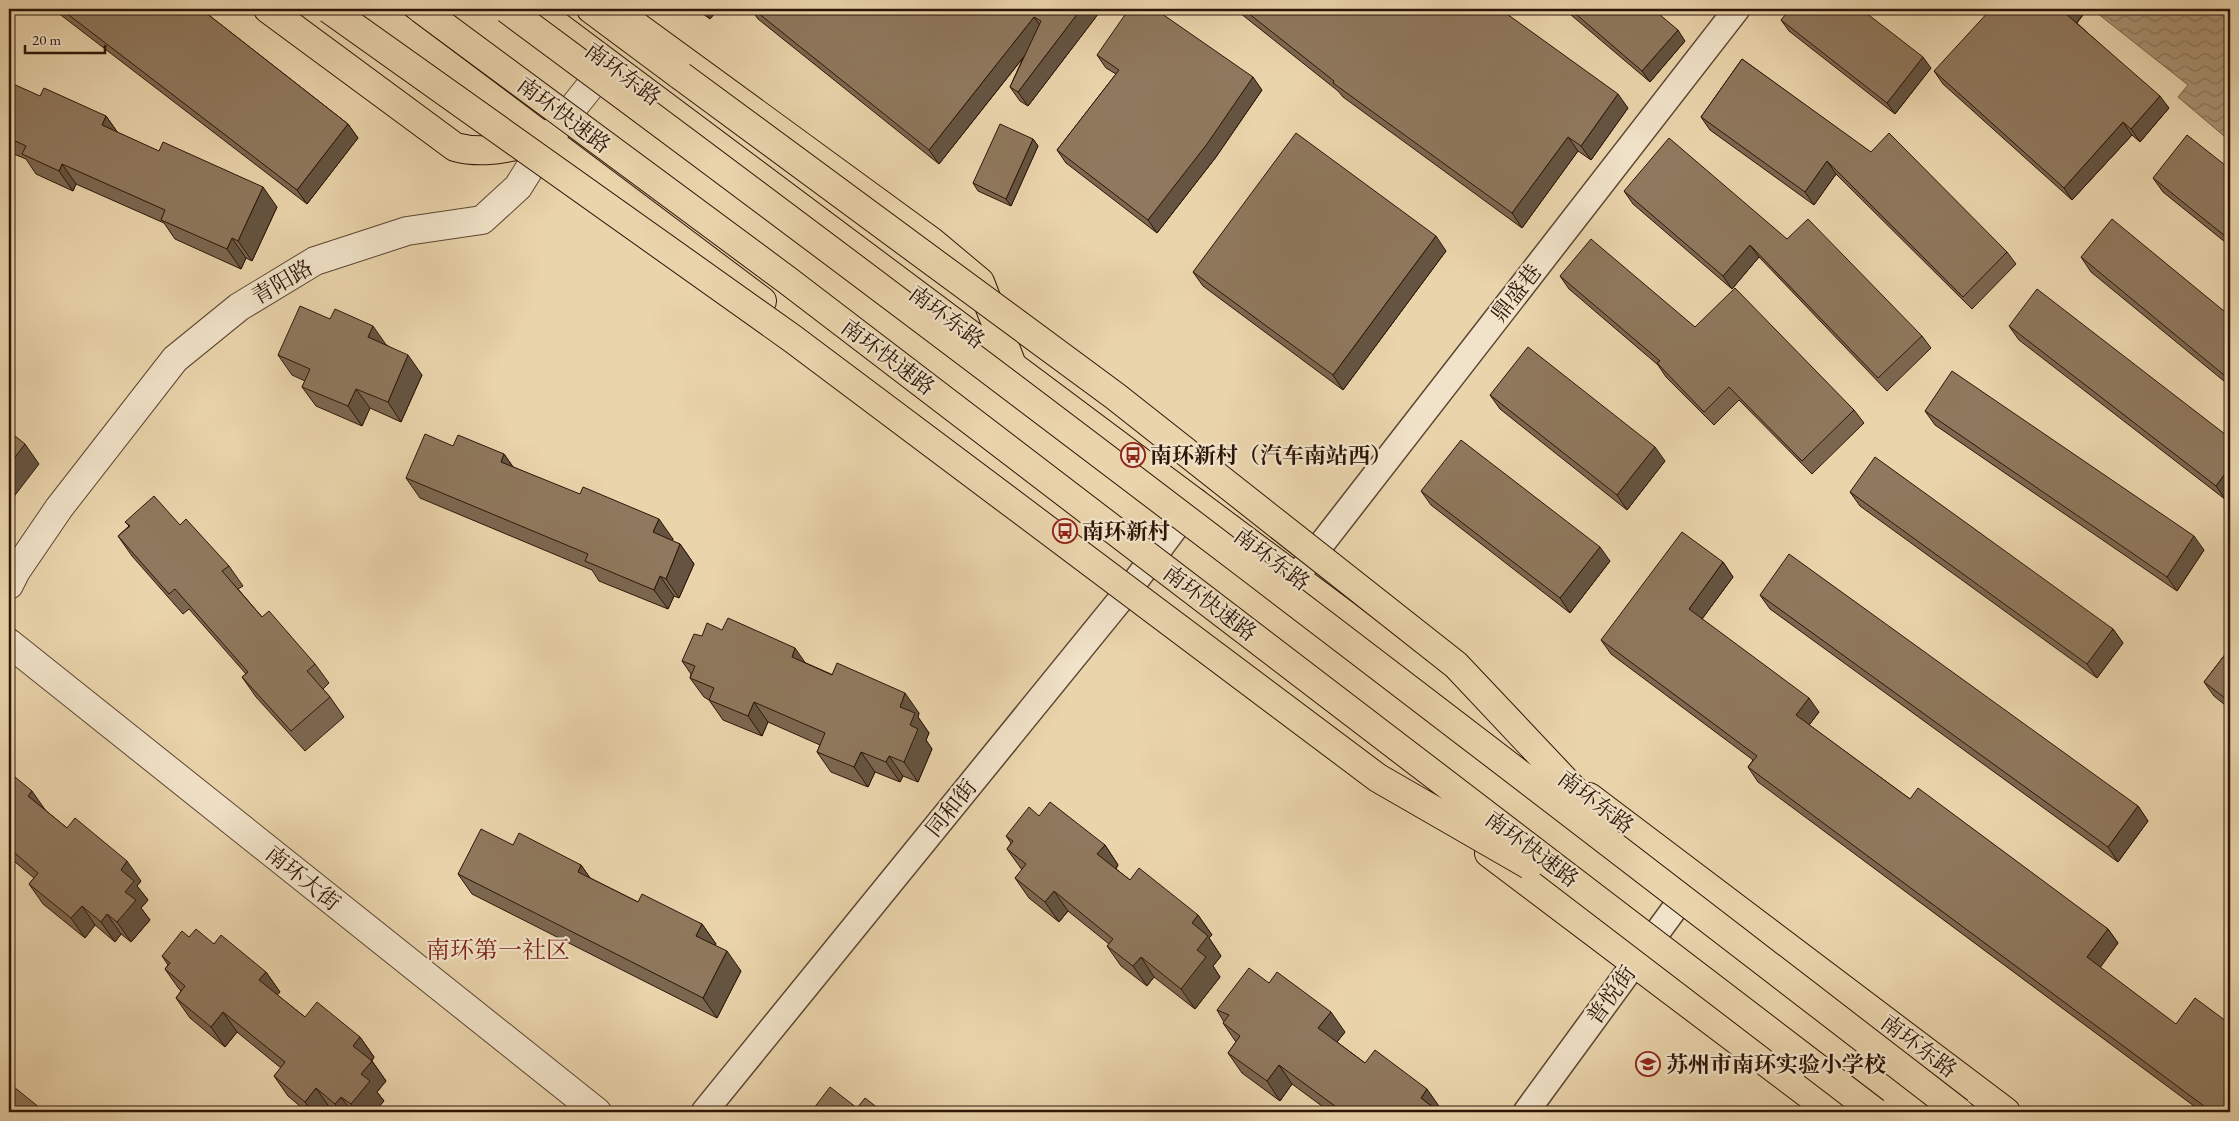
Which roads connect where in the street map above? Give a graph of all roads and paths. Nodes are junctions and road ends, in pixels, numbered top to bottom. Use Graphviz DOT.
graph roads {
  1 [pos="268,9"];
  2 [pos="328,9"];
  3 [pos="374,9"];
  4 [pos="421,9"];
  5 [pos="507,9"];
  6 [pos="535,9"];
  7 [pos="591,9"];
  8 [pos="614,9"];
  9 [pos="1737,9"];
  10 [pos="608,64"];
  11 [pos="548,139"];
  12 [pos="1012,365"];
  13 [pos="1195,501"];
  14 [pos="1296,577"];
  15 [pos="1134,583"];
  16 [pos="9,585"];
  17 [pos="9,643"];
  18 [pos="1697,879"];
  19 [pos="1662,882"];
  20 [pos="1629,923"];
  21 [pos="1634,962"];
  22 [pos="597,1112"];
  23 [pos="704,1112"];
  24 [pos="1526,1112"];
  25 [pos="1832,1112"];
  26 [pos="1875,1112"];
  27 [pos="1959,1112"];
  28 [pos="2006,1112"];
  1 -- 11 [label="main road"];
  2 -- 20 [label="main road, bridge"];
  3 -- 11 [label="main road"];
  4 -- 20 [label="main road, 南环快速路, bridge"];
  5 -- 19 [label="main road, bridge"];
  6 -- 10 [label="main road, 南环东路"];
  7 -- 19 [label="main road, bridge"];
  8 -- 12 [label="main road"];
  9 -- 14 [label="street, 鼎盛巷"];
  10 -- 11 [label="street, 青阳路"];
  10 -- 12 [label="main road, 南环东路"];
  11 -- 15 [label="main road"];
  11 -- 16 [label="street, 青阳路"];
  12 -- 13 [label="main road, 南环东路"];
  13 -- 14 [label="main road, 南环东路"];
  13 -- 15 [label="street, 同和街"];
  14 -- 18 [label="main road, 南环东路"];
  15 -- 21 [label="main road"];
  15 -- 23 [label="street, 同和街"];
  17 -- 22 [label="street, 南环大街"];
  18 -- 21 [label="street, 普悦街"];
  18 -- 28 [label="main road, 南环东路"];
  19 -- 27 [label="main road, bridge"];
  20 -- 26 [label="main road, 南环快速路, bridge"];
  21 -- 24 [label="street, 普悦街"];
  21 -- 25 [label="main road"];
}
